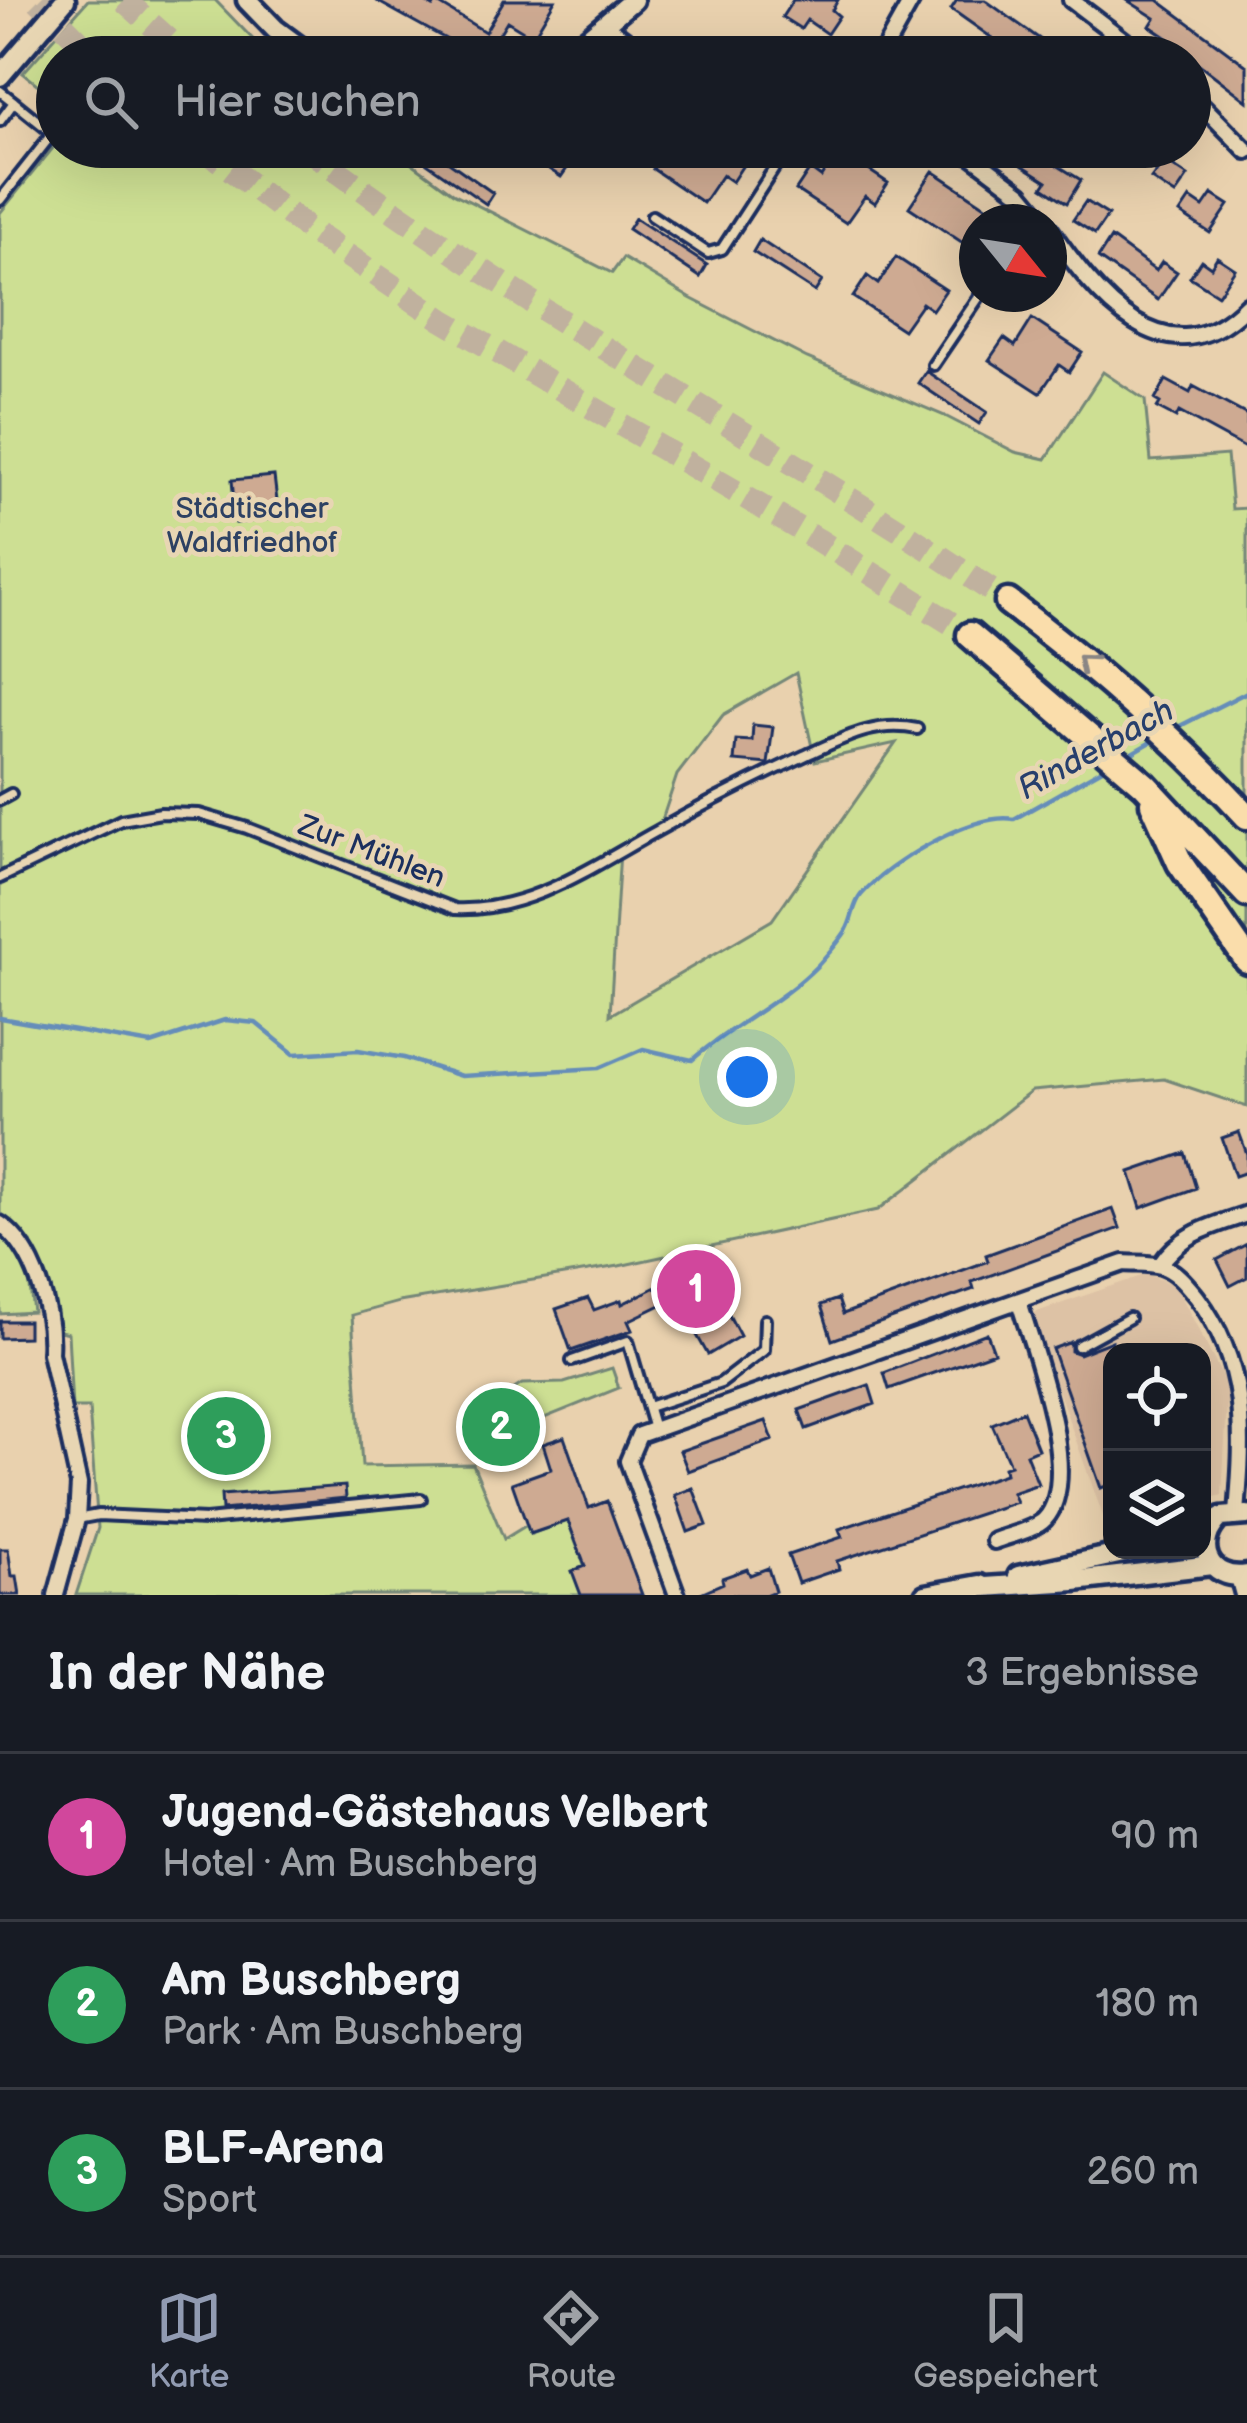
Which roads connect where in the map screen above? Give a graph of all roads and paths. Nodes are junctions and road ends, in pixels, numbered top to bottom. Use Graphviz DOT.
graph roads {
  1 [pos="65,0"];
  2 [pos="247,0"];
  3 [pos="632,0"];
  4 [pos="912,0"];
  5 [pos="1071,0"];
  6 [pos="606,25"];
  7 [pos="284,36"];
  8 [pos="589,36"];
  9 [pos="621,36"];
  10 [pos="892,36"];
  11 [pos="1118,36"];
  12 [pos="0,76"];
  13 [pos="0,92"];
  14 [pos="14,102"];
  15 [pos="1211,115"];
  16 [pos="36,119"];
  17 [pos="0,121"];
  18 [pos="1247,152"];
  19 [pos="36,154"];
  20 [pos="774,168"];
  21 [pos="988,168"];
  22 [pos="0,200"];
  23 [pos="1029,204"];
  24 [pos="652,216"];
  25 [pos="1067,255"];
  26 [pos="1247,305"];
  27 [pos="969,312"];
  28 [pos="933,364"];
  29 [pos="1008,602"];
  30 [pos="970,635"];
  31 [pos="917,729"];
  32 [pos="1145,784"];
  33 [pos="11,794"];
  34 [pos="0,800"];
  35 [pos="1247,816"];
  36 [pos="0,878"];
  37 [pos="1247,894"];
  38 [pos="1247,960"];
  39 [pos="1247,1214"];
  40 [pos="0,1224"];
  41 [pos="1160,1265"];
  42 [pos="1019,1301"];
  43 [pos="1129,1318"];
  44 [pos="765,1320"];
  45 [pos="1078,1346"];
  46 [pos="572,1361"];
  47 [pos="1244,1392"];
  48 [pos="648,1407"];
  49 [pos="654,1430"];
  50 [pos="421,1499"];
  51 [pos="1242,1514"];
  52 [pos="76,1519"];
  53 [pos="1211,1529"];
  54 [pos="994,1541"];
  55 [pos="1103,1558"];
  56 [pos="1209,1559"];
  57 [pos="1212,1565"];
  58 [pos="1243,1582"];
  59 [pos="970,1588"];
  60 [pos="56,1595"];
  61 [pos="677,1595"];
  62 [pos="925,1595"];
  1 -- 12 [label="main road"];
  2 -- 7 [label="main road"];
  3 -- 6 [label="main road"];
  4 -- 10 [label="street"];
  5 -- 11 [label="street"];
  6 -- 8 [label="main road"];
  6 -- 9 [label="street"];
  13 -- 14 [label="lane"];
  14 -- 16 [label="lane"];
  14 -- 17 [label="lane"];
  15 -- 18 [label="street"];
  19 -- 22 [label="lane"];
  20 -- 24 [label="lane"];
  21 -- 23 [label="street"];
  25 -- 26 [label="street"];
  27 -- 28 [label="lane"];
  35 -- 29 [label="highway, one-way"];
  30 -- 32 [label="highway"];
  31 -- 36 [label="lane, Zur Mühlen"];
  32 -- 37 [label="highway"];
  32 -- 38 [label="highway"];
  33 -- 34 [label="lane"];
  39 -- 41 [label="street"];
  40 -- 52 [label="street"];
  41 -- 42 [label="street"];
  41 -- 47 [label="street"];
  42 -- 49 [label="street"];
  42 -- 54 [label="street"];
  43 -- 45 [label="lane"];
  44 -- 48 [label="lane"];
  46 -- 48 [label="lane"];
  47 -- 51 [label="street"];
  48 -- 49 [label="lane"];
  49 -- 61 [label="street"];
  50 -- 52 [label="lane"];
  51 -- 53 [label="main road"];
  52 -- 60 [label="street"];
  55 -- 59 [label="main road"];
  56 -- 57 [label="main road"];
  57 -- 58 [label="main road"];
  57 -- 59 [label="main road"];
  59 -- 62 [label="main road"];
}
